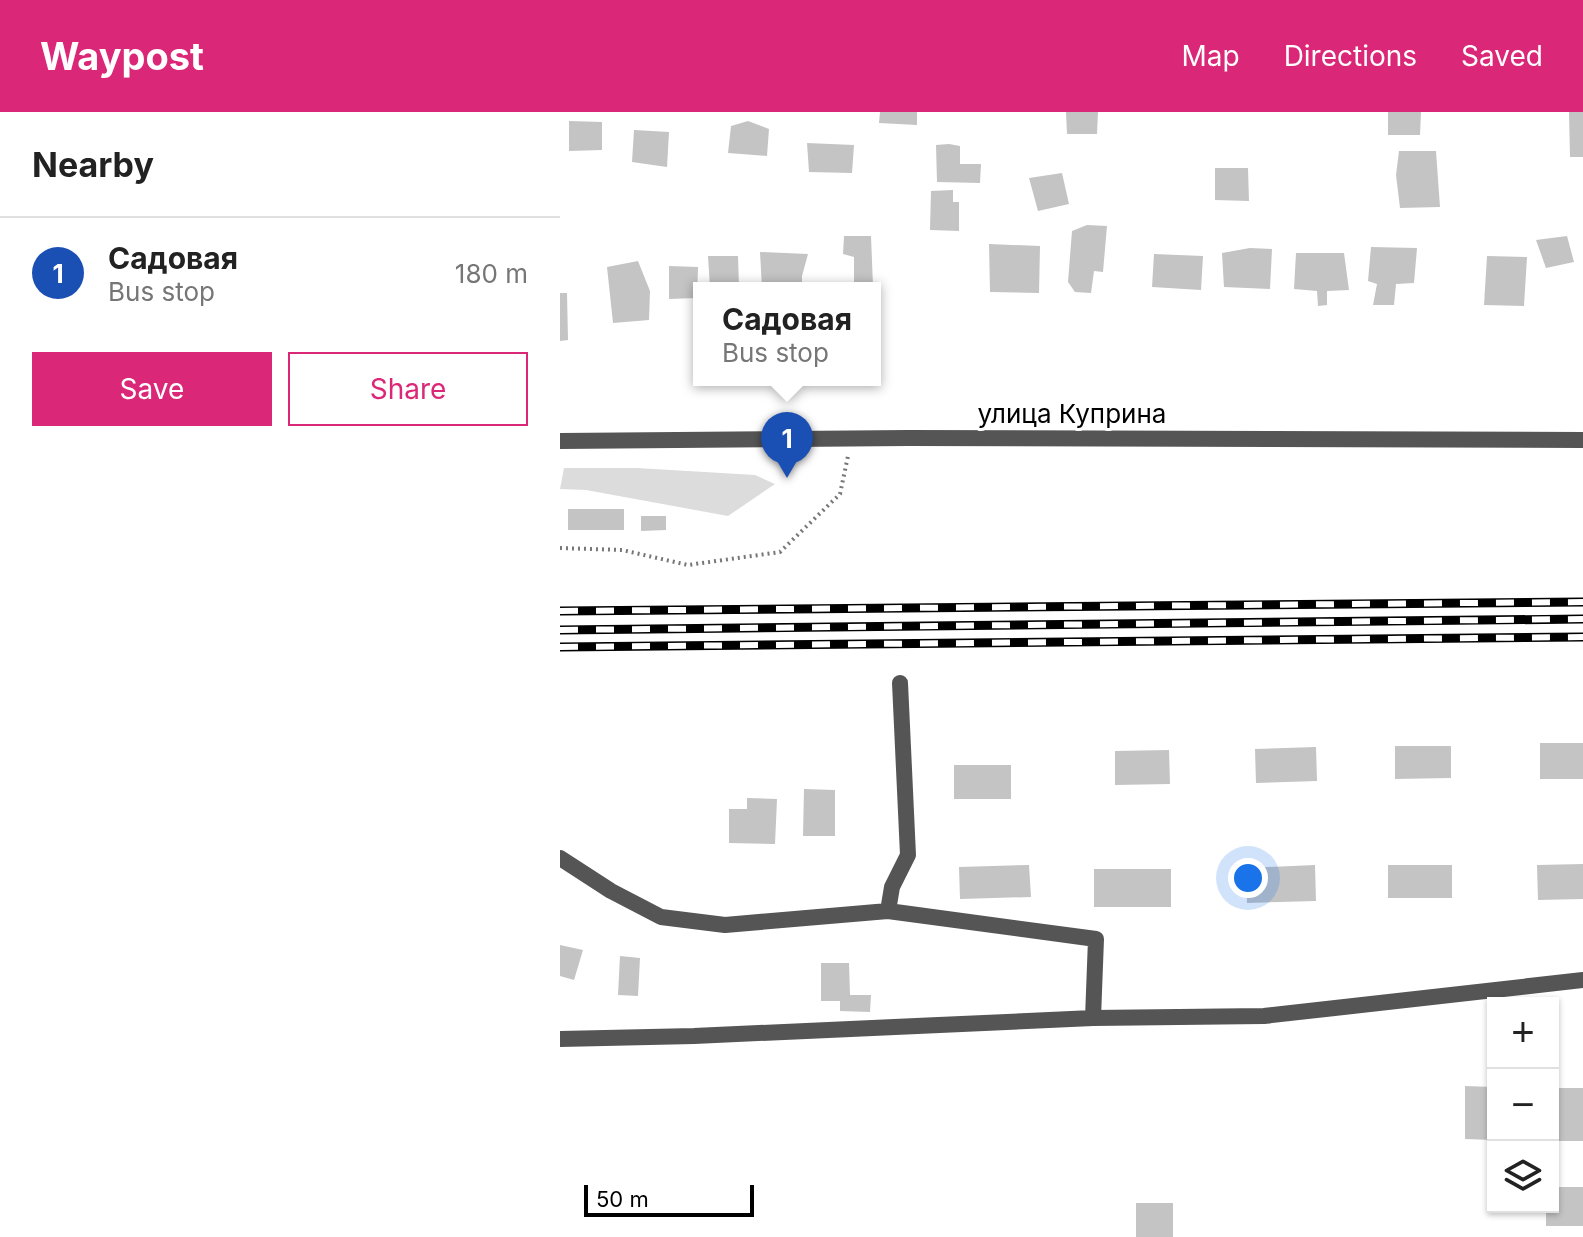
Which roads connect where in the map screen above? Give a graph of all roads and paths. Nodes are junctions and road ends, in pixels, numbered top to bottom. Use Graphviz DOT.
graph roads {
  1 [pos="851,438"];
  2 [pos="1583,440"];
  3 [pos="560,441"];
  4 [pos="560,548"];
  5 [pos="900,683"];
  6 [pos="560,858"];
  7 [pos="888,911"];
  8 [pos="1583,980"];
  9 [pos="1093,1018"];
  10 [pos="560,1039"];
  1 -- 2 [label="street, улица Куприна"];
  1 -- 3 [label="street, улица Куприна"];
  1 -- 4 [label="path"];
  5 -- 7 [label="street"];
  6 -- 7 [label="street"];
  7 -- 9 [label="street"];
  8 -- 9 [label="street"];
  9 -- 10 [label="street"];
}
